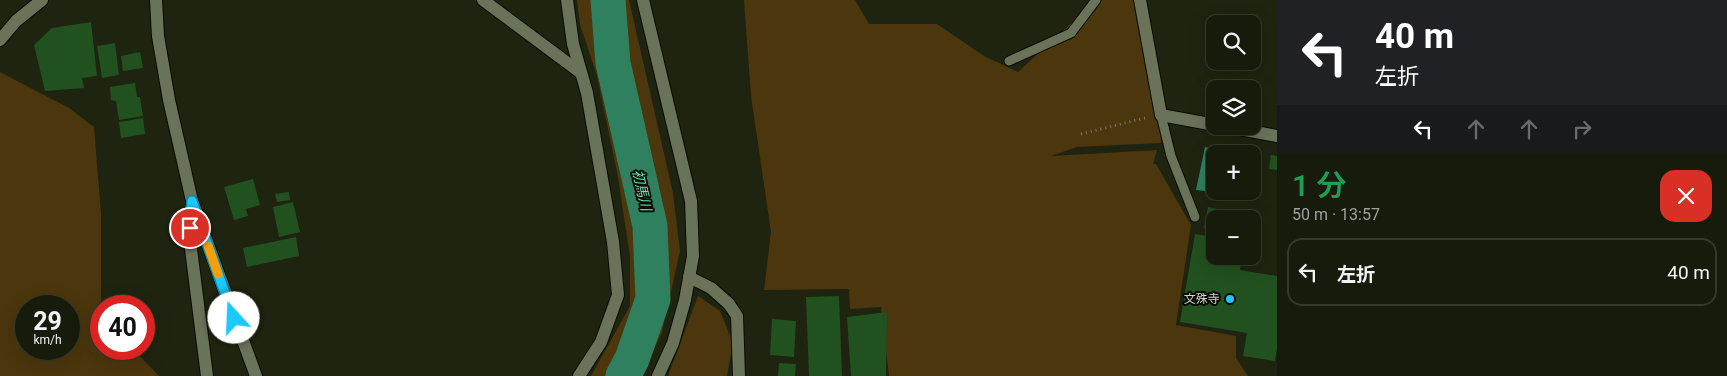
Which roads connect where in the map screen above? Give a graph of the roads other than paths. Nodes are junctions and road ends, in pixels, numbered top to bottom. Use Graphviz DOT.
graph roads {
  1 [pos="42,0"];
  2 [pos="156,0"];
  3 [pos="482,0"];
  4 [pos="567,0"];
  5 [pos="643,0"];
  6 [pos="1096,0"];
  7 [pos="1140,0"];
  8 [pos="0,40"];
  9 [pos="1009,62"];
  10 [pos="581,73"];
  11 [pos="1161,115"];
  12 [pos="1206,123"];
  13 [pos="1261,133"];
  14 [pos="1277,136"];
  15 [pos="192,201"];
  16 [pos="1195,217"];
  17 [pos="689,277"];
  18 [pos="208,376"];
  19 [pos="256,376"];
  20 [pos="579,376"];
  21 [pos="658,376"];
  22 [pos="739,376"];
  1 -- 8 [label="street"];
  2 -- 15 [label="street"];
  3 -- 10 [label="street"];
  4 -- 10 [label="street"];
  5 -- 17 [label="street"];
  6 -- 9 [label="lane"];
  7 -- 11 [label="street"];
  10 -- 20 [label="street"];
  11 -- 12 [label="street"];
  11 -- 16 [label="lane"];
  13 -- 14 [label="street"];
  15 -- 18 [label="street"];
  15 -- 19 [label="street"];
  17 -- 21 [label="street"];
  17 -- 22 [label="street"];
}
